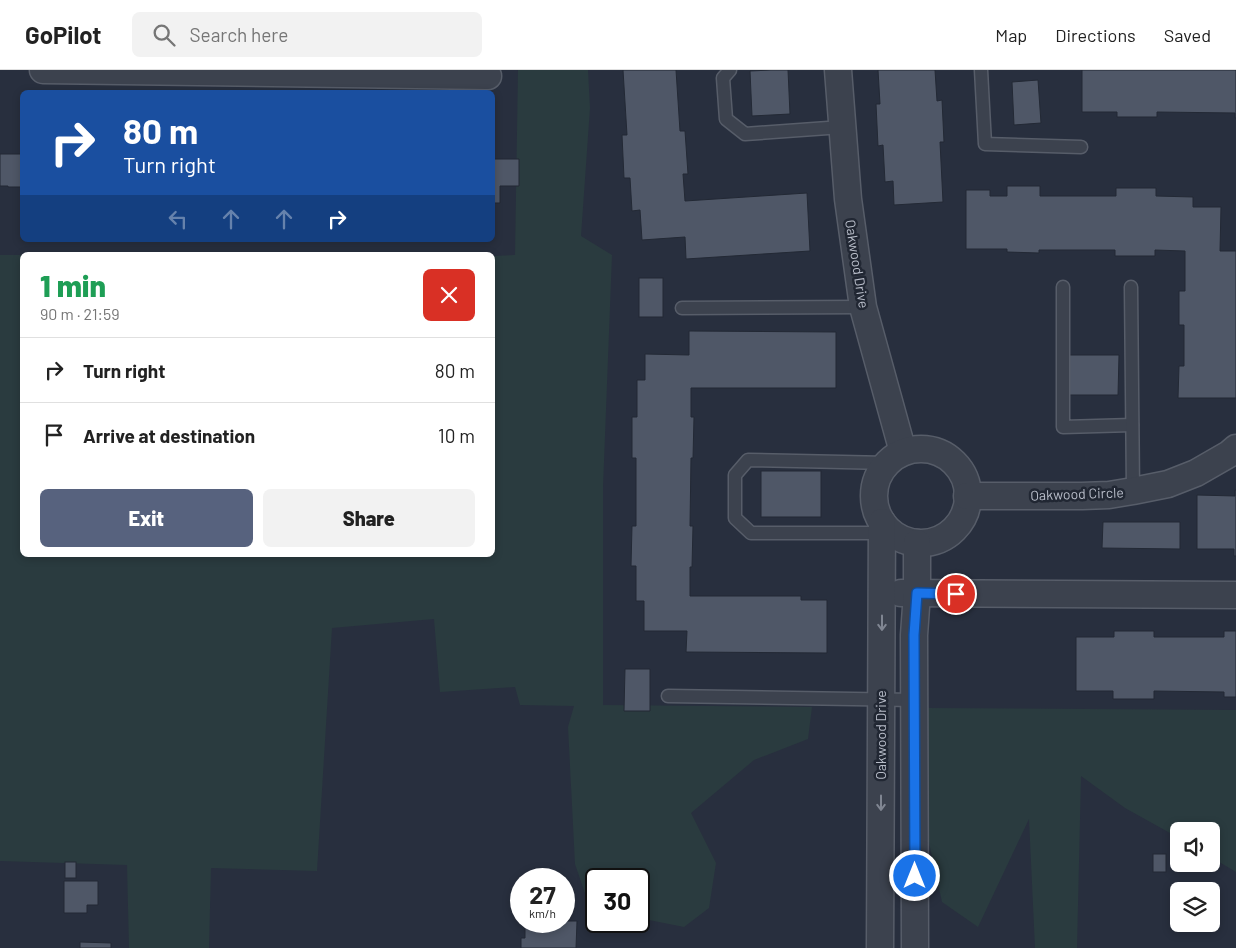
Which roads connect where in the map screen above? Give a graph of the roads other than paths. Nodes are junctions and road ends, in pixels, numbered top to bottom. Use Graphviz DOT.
graph roads {
  1 [pos="43,70"];
  2 [pos="730,70"];
  3 [pos="838,70"];
  4 [pos="981,70"];
  5 [pos="342,72"];
  6 [pos="488,76"];
  7 [pos="842,127"];
  8 [pos="1081,147"];
  9 [pos="1063,287"];
  10 [pos="1130,287"];
  11 [pos="863,307"];
  12 [pos="682,308"];
  13 [pos="1132,425"];
  14 [pos="1236,448"];
  15 [pos="896,458"];
  16 [pos="1133,491"];
  17 [pos="968,496"];
  18 [pos="882,527"];
  19 [pos="917,543"];
  20 [pos="882,593"];
  21 [pos="917,593"];
  22 [pos="1236,595"];
  23 [pos="668,696"];
  24 [pos="882,699"];
  25 [pos="914,700"];
  26 [pos="880,948"];
  27 [pos="915,948"];
  1 -- 5 [label="street"];
  2 -- 7 [label="lane"];
  3 -- 7 [label="street, Oakwood Drive"];
  4 -- 8 [label="lane"];
  5 -- 6 [label="street"];
  7 -- 11 [label="street, Oakwood Drive"];
  9 -- 13 [label="lane"];
  10 -- 13 [label="lane"];
  11 -- 12 [label="lane"];
  11 -- 15 [label="street, Oakwood Drive"];
  13 -- 16 [label="lane"];
  14 -- 16 [label="street, Oakwood Circle"];
  15 -- 17 [label="street"];
  15 -- 18 [label="street"];
  15 -- 18 [label="lane"];
  16 -- 17 [label="street, Oakwood Circle"];
  17 -- 19 [label="street"];
  18 -- 19 [label="street"];
  18 -- 20 [label="street, Oakwood Drive"];
  19 -- 21 [label="street"];
  20 -- 21 [label="street"];
  20 -- 24 [label="street, Oakwood Drive, one-way"];
  21 -- 22 [label="street"];
  21 -- 25 [label="street"];
  23 -- 24 [label="lane"];
  24 -- 25 [label="lane"];
  24 -- 26 [label="street, Oakwood Drive, one-way"];
  25 -- 27 [label="street"];
}
